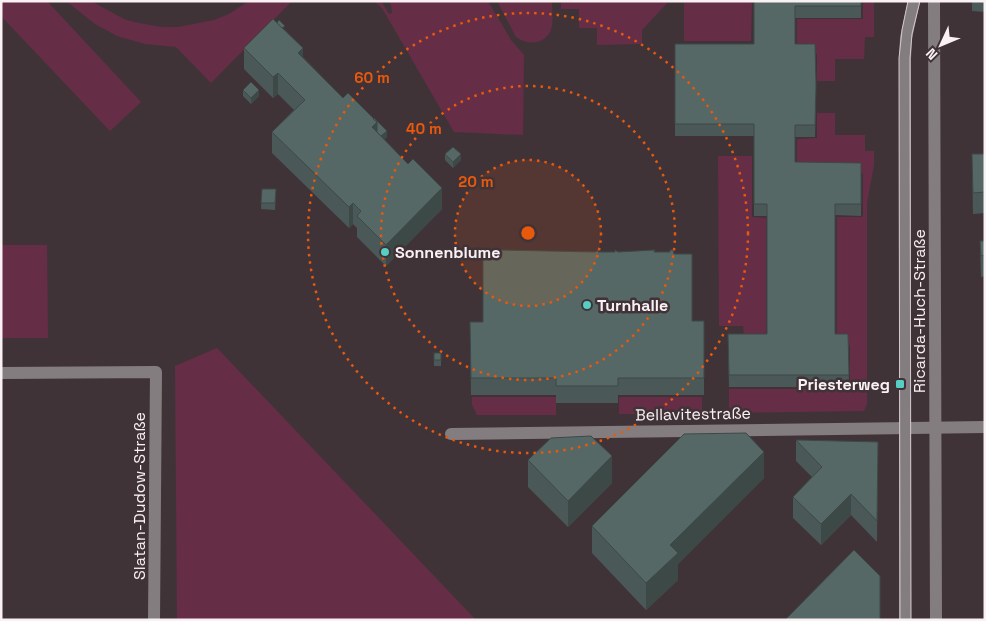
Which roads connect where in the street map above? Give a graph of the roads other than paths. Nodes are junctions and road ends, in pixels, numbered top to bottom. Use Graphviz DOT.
graph roads {
  1 [pos="914,1"];
  2 [pos="934,1"];
  3 [pos="1,373"];
  4 [pos="985,427"];
  5 [pos="905,428"];
  6 [pos="936,428"];
  7 [pos="451,434"];
  8 [pos="154,620"];
  9 [pos="905,620"];
  10 [pos="936,620"];
  1 -- 5 [label="street"];
  2 -- 6 [label="street, Ricarda-Huch-Straße"];
  3 -- 8 [label="street, Slatan-Dudow-Straße"];
  4 -- 6 [label="street, Bellavitestraße"];
  5 -- 6 [label="street, Bellavitestraße"];
  5 -- 7 [label="street, Bellavitestraße"];
  5 -- 9 [label="street"];
  6 -- 10 [label="street, Ricarda-Huch-Straße"];
}
